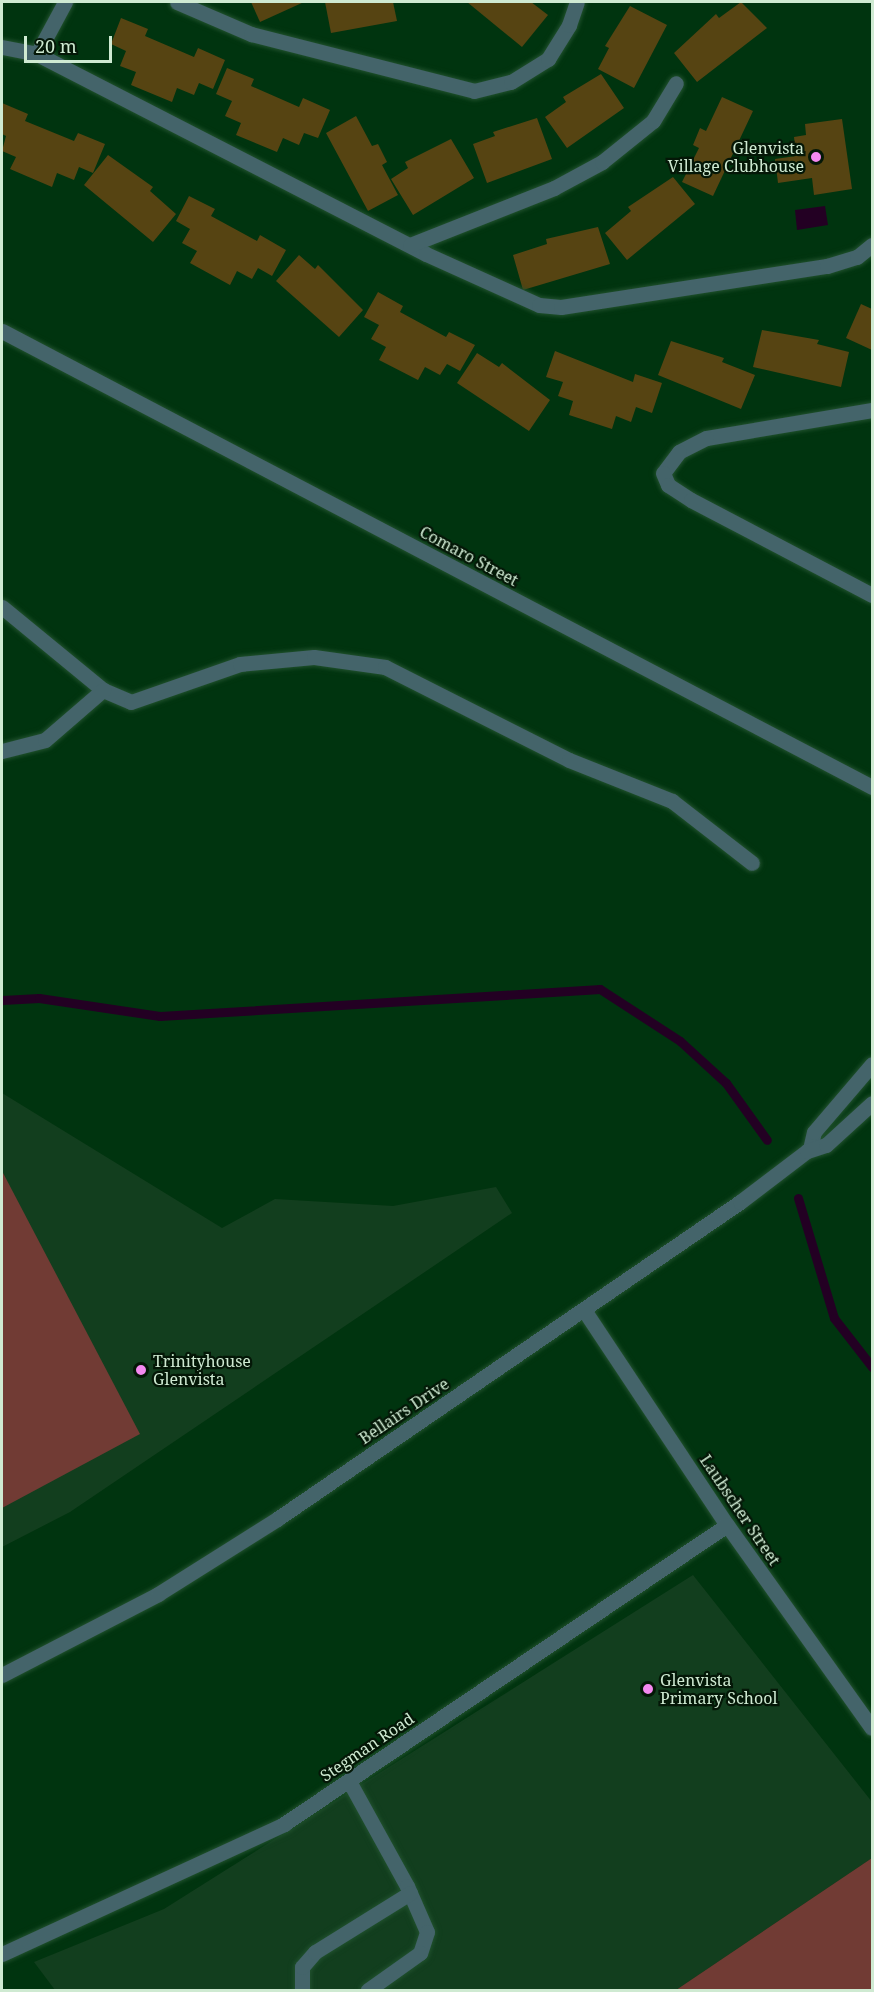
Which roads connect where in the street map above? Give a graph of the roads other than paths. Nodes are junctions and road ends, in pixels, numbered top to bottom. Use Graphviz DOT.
graph roads {
  1 [pos="64,2"];
  2 [pos="177,2"];
  3 [pos="577,2"];
  4 [pos="2,47"];
  5 [pos="37,54"];
  6 [pos="676,83"];
  7 [pos="410,245"];
  8 [pos="873,245"];
  9 [pos="2,321"];
  10 [pos="2,331"];
  11 [pos="50,354"];
  12 [pos="873,410"];
  13 [pos="873,595"];
  14 [pos="2,607"];
  15 [pos="103,690"];
  16 [pos="2,751"];
  17 [pos="873,787"];
  18 [pos="752,863"];
  19 [pos="873,1064"];
  20 [pos="873,1103"];
  21 [pos="810,1149"];
  22 [pos="584,1310"];
  23 [pos="728,1524"];
  24 [pos="2,1675"];
  25 [pos="873,1728"];
  26 [pos="349,1781"];
  27 [pos="410,1893"];
  28 [pos="2,1954"];
  29 [pos="302,1990"];
  30 [pos="368,1990"];
  1 -- 5 [label="street"];
  2 -- 3 [label="street"];
  4 -- 5 [label="street"];
  5 -- 7 [label="street"];
  6 -- 7 [label="street"];
  7 -- 8 [label="street"];
  9 -- 11 [label="street, Comaro Street"];
  10 -- 11 [label="street, Comaro Street"];
  11 -- 17 [label="street, Comaro Street"];
  12 -- 13 [label="street"];
  14 -- 15 [label="street"];
  15 -- 16 [label="street"];
  15 -- 18 [label="street"];
  19 -- 21 [label="street, Bellairs Drive"];
  20 -- 21 [label="street, Bellairs Drive"];
  21 -- 22 [label="street, Bellairs Drive"];
  22 -- 23 [label="street, Laubscher Street"];
  22 -- 24 [label="street, Bellairs Drive"];
  23 -- 25 [label="street, Laubscher Street"];
  23 -- 26 [label="street, Stegman Road"];
  26 -- 27 [label="street"];
  26 -- 28 [label="street, Stegman Road"];
  27 -- 29 [label="street"];
  27 -- 30 [label="street"];
}
